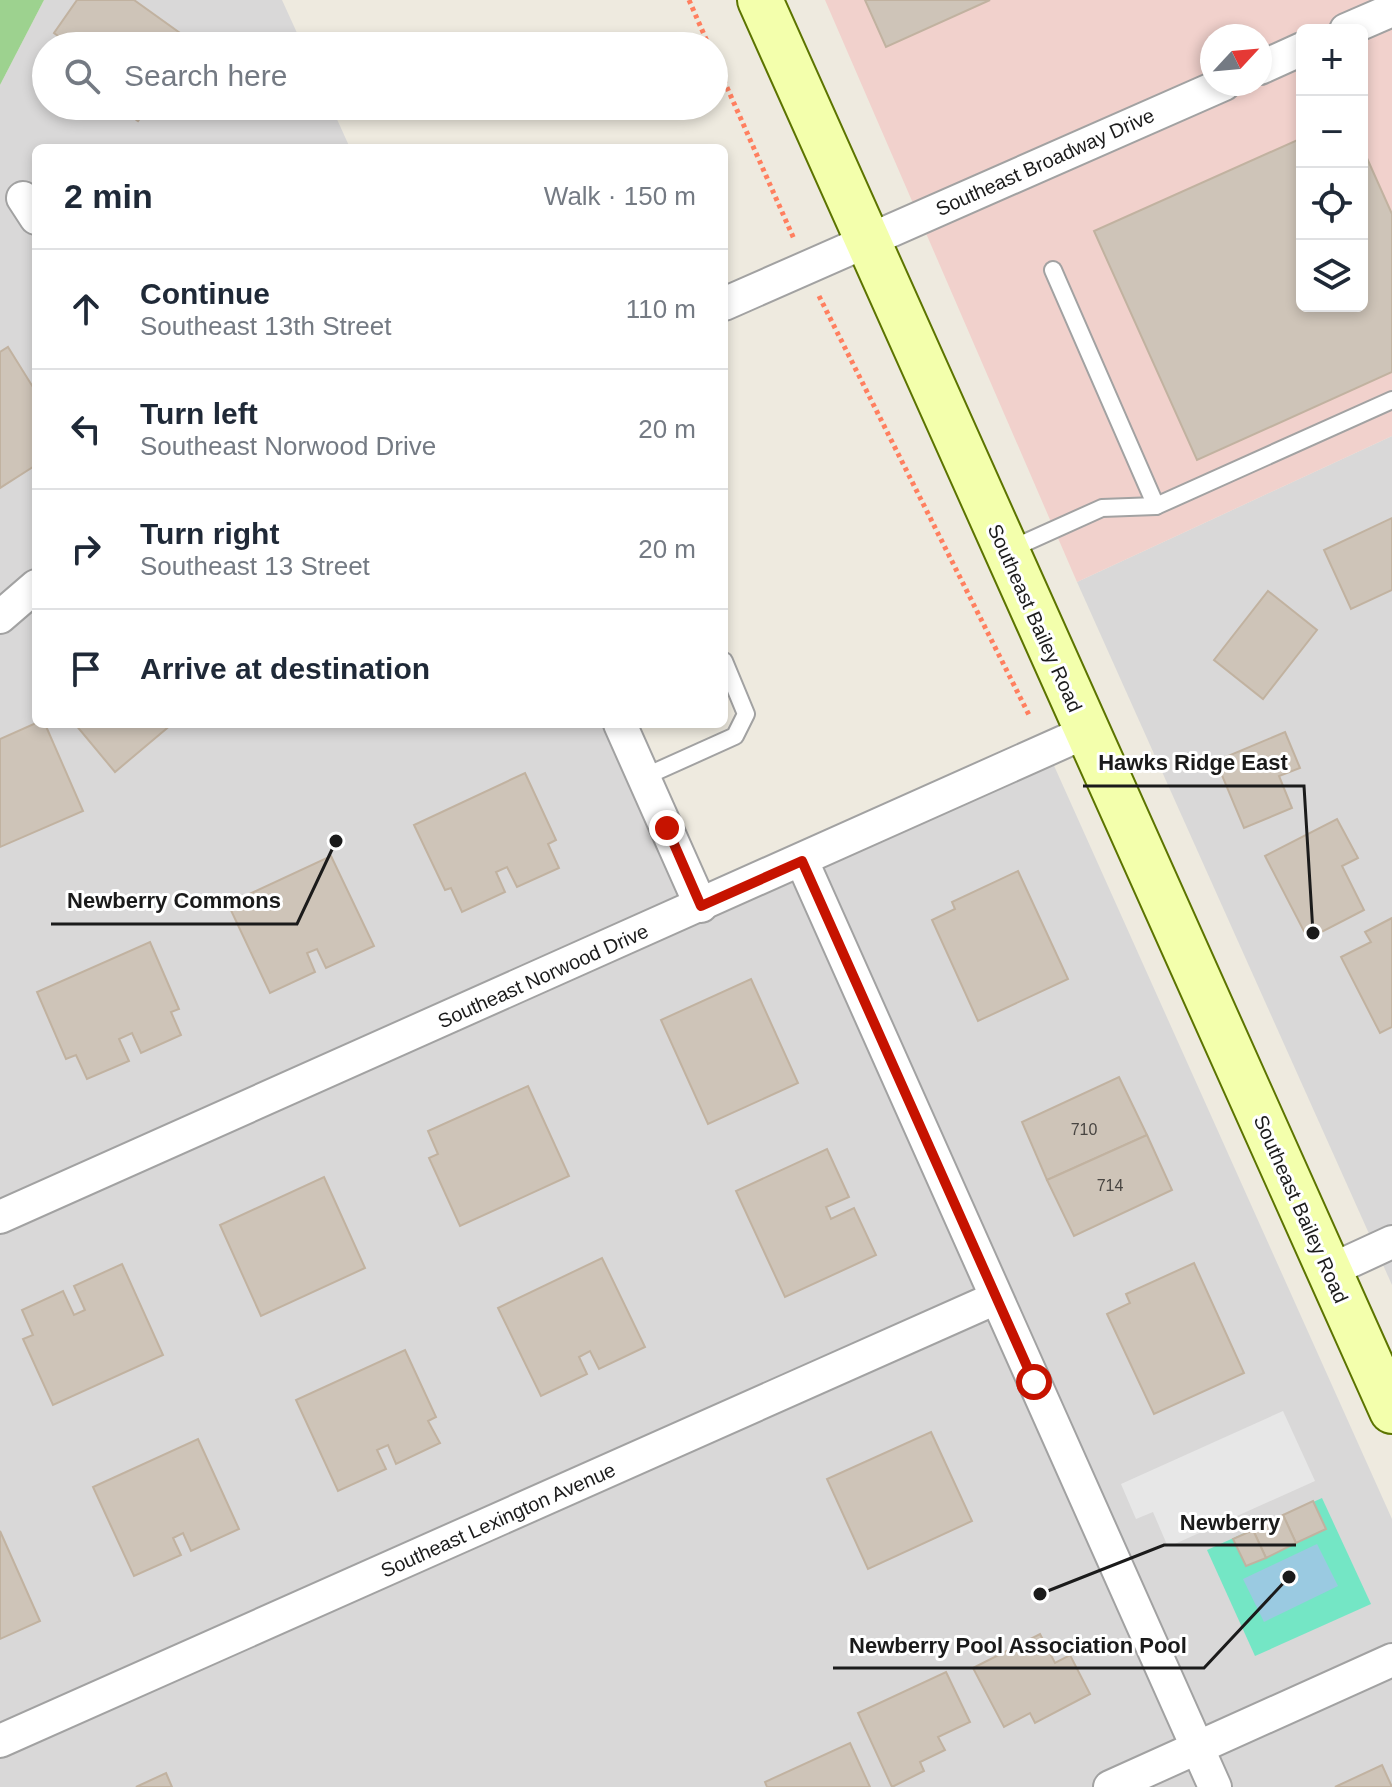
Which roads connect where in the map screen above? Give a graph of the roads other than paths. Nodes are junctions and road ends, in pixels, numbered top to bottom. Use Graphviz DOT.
graph roads {
  1 [pos="760,0"];
  2 [pos="1392,10"];
  3 [pos="1360,24"];
  4 [pos="1296,52"];
  5 [pos="1272,63"];
  6 [pos="1200,95"];
  7 [pos="867,241"];
  8 [pos="1053,270"];
  9 [pos="728,302"];
  10 [pos="1392,400"];
  11 [pos="1156,506"];
  12 [pos="1005,552"];
  13 [pos="32,589"];
  14 [pos="0,617"];
  15 [pos="728,671"];
  16 [pos="622,728"];
  17 [pos="1086,732"];
  18 [pos="644,777"];
  19 [pos="802,861"];
  20 [pos="701,906"];
  21 [pos="0,1217"];
  22 [pos="1392,1242"];
  23 [pos="1329,1271"];
  24 [pos="996,1298"];
  25 [pos="1392,1411"];
  26 [pos="1392,1660"];
  27 [pos="0,1741"];
  28 [pos="1197,1748"];
  29 [pos="1110,1787"];
  30 [pos="1215,1787"];
  1 -- 7 [label="main road, Southeast Bailey Road"];
  2 -- 3 [label="street"];
  4 -- 5 [label="street"];
  6 -- 7 [label="street, Southeast Broadway Drive"];
  7 -- 9 [label="street, Southeast Broadway Drive"];
  7 -- 12 [label="main road, Southeast Bailey Road"];
  8 -- 11 [label="lane"];
  10 -- 11 [label="lane"];
  11 -- 12 [label="lane"];
  12 -- 17 [label="main road, Southeast Bailey Road"];
  13 -- 14 [label="street"];
  15 -- 18 [label="lane"];
  16 -- 18 [label="street"];
  17 -- 19 [label="street, Southeast Norwood Drive"];
  17 -- 23 [label="main road, Southeast Bailey Road"];
  18 -- 20 [label="street"];
  19 -- 20 [label="street, Southeast Norwood Drive"];
  19 -- 24 [label="street"];
  20 -- 21 [label="street, Southeast Norwood Drive"];
  22 -- 23 [label="street"];
  23 -- 25 [label="main road, Southeast Bailey Road"];
  24 -- 27 [label="street, Southeast Lexington Avenue"];
  24 -- 28 [label="street"];
  26 -- 28 [label="street"];
  28 -- 29 [label="street"];
  28 -- 30 [label="street"];
}
